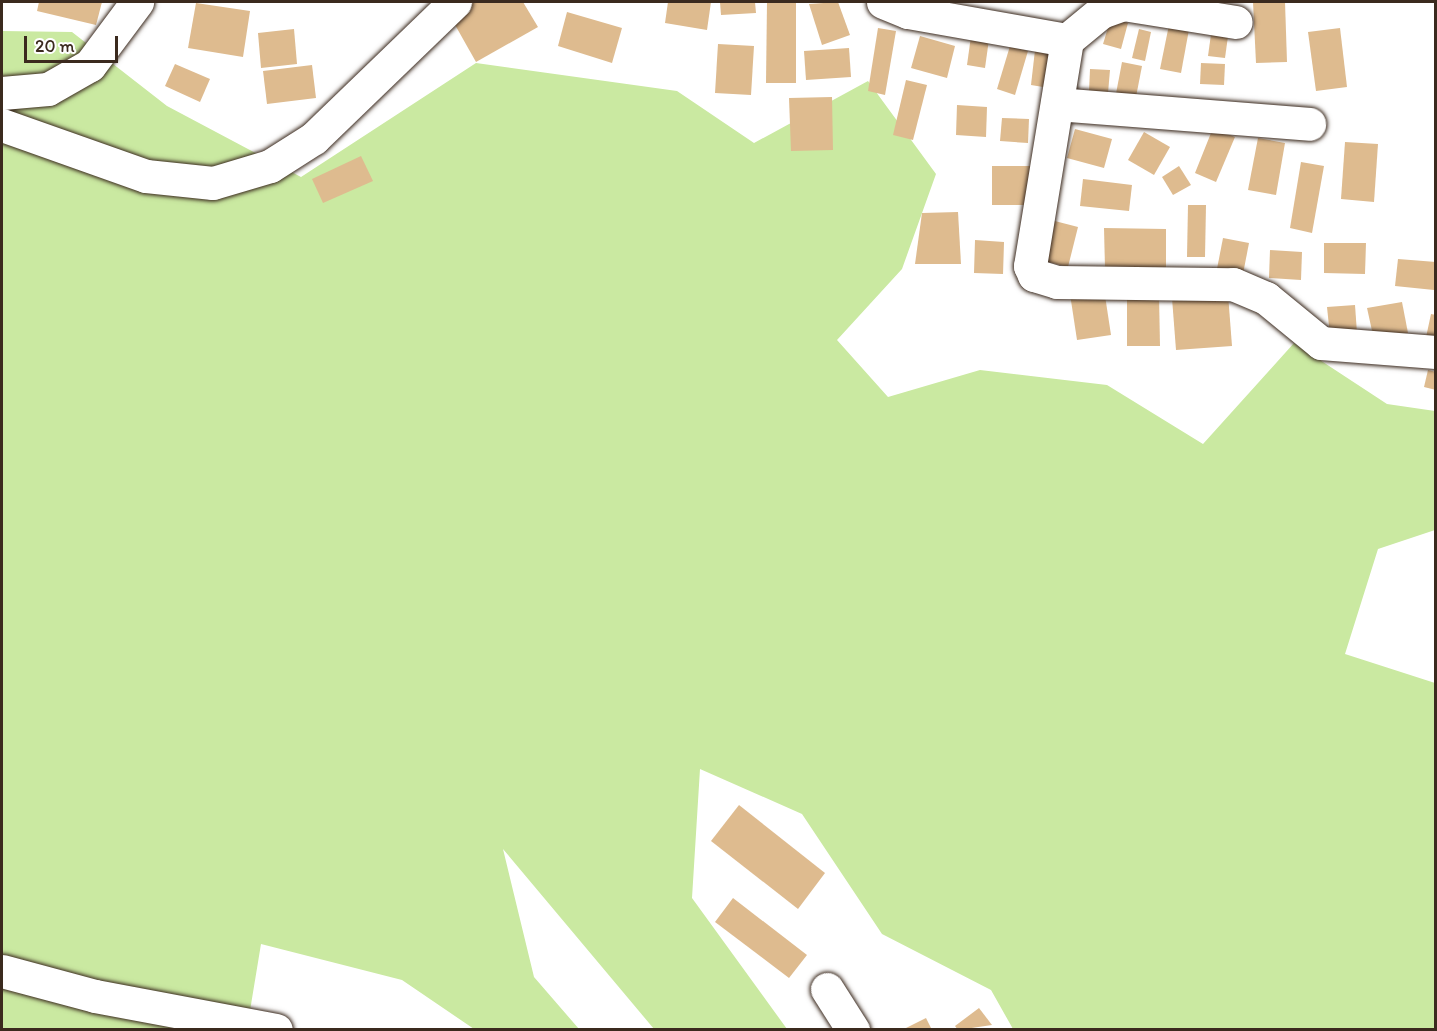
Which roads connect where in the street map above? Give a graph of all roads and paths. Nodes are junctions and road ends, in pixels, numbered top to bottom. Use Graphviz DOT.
graph roads {
  1 [pos="137,2"];
  2 [pos="455,2"];
  3 [pos="883,2"];
  4 [pos="1236,22"];
  5 [pos="1067,40"];
  6 [pos="2,93"];
  7 [pos="1057,104"];
  8 [pos="1309,124"];
  9 [pos="2,125"];
  10 [pos="1436,352"];
  11 [pos="2,971"];
  12 [pos="827,989"];
  13 [pos="276,1029"];
  14 [pos="853,1029"];
  1 -- 6 [label="street"];
  2 -- 9 [label="street"];
  3 -- 5 [label="street"];
  4 -- 5 [label="street"];
  5 -- 7 [label="street"];
  7 -- 8 [label="street"];
  7 -- 10 [label="street"];
  11 -- 13 [label="street"];
  12 -- 14 [label="street"];
}
